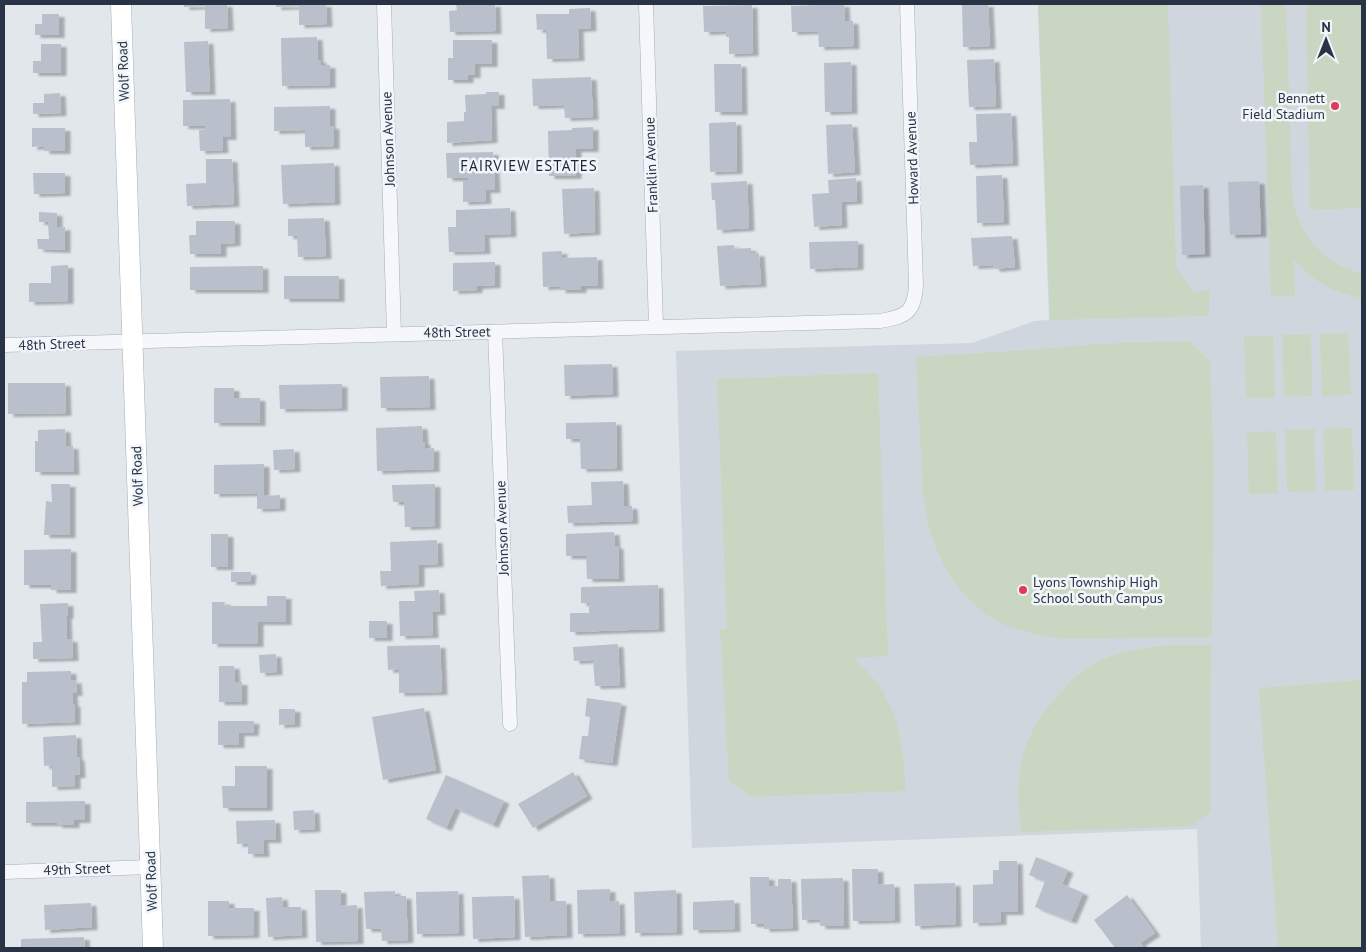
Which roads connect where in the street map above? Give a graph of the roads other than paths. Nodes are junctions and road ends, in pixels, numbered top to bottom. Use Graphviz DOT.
graph roads {
  1 [pos="121,4"];
  2 [pos="384,4"];
  3 [pos="646,4"];
  4 [pos="907,4"];
  5 [pos="909,312"];
  6 [pos="656,326"];
  7 [pos="495,332"];
  8 [pos="394,334"];
  9 [pos="133,341"];
  10 [pos="4,345"];
  11 [pos="510,724"];
  12 [pos="151,867"];
  13 [pos="4,872"];
  14 [pos="153,948"];
  1 -- 9 [label="main road, Wolf Road"];
  2 -- 8 [label="street, Johnson Avenue"];
  3 -- 6 [label="street, Franklin Avenue"];
  4 -- 5 [label="street, Howard Avenue"];
  5 -- 6 [label="street, 48th Street"];
  6 -- 7 [label="street, 48th Street"];
  7 -- 8 [label="street, 48th Street"];
  7 -- 11 [label="street, Johnson Avenue"];
  8 -- 9 [label="street, 48th Street"];
  9 -- 10 [label="street, 48th Street"];
  9 -- 12 [label="main road, Wolf Road"];
  12 -- 13 [label="street, 49th Street"];
  12 -- 14 [label="main road, Wolf Road"];
}
